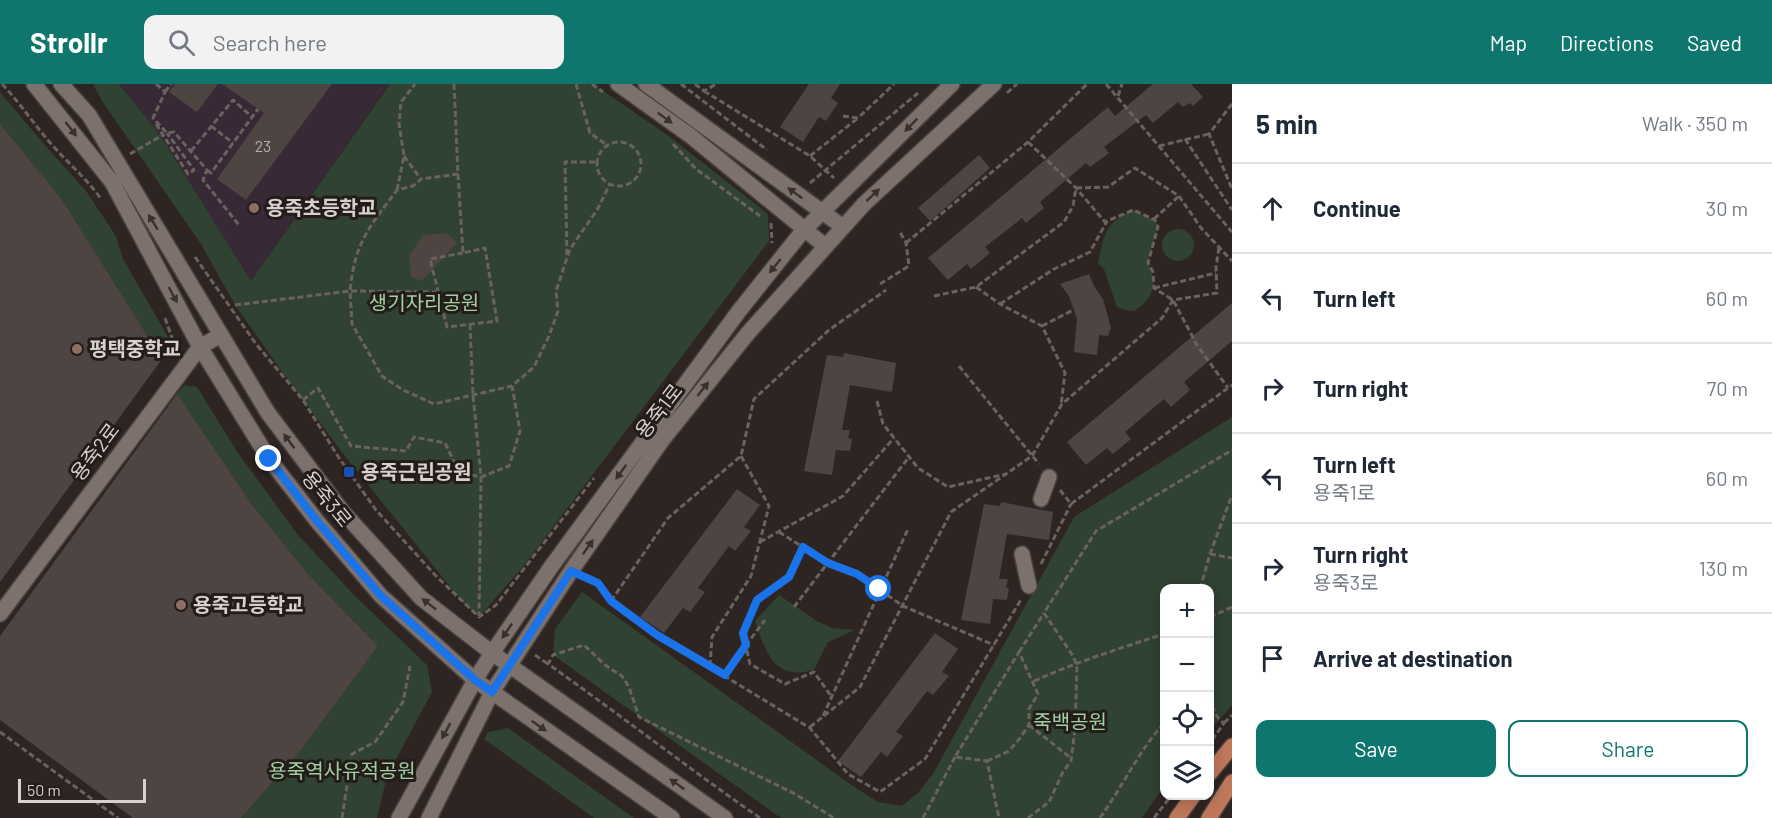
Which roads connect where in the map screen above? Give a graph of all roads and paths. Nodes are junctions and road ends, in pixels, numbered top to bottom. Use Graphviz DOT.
graph roads {
  1 [pos="2,84"];
  2 [pos="34,84"];
  3 [pos="61,84"];
  4 [pos="156,84"];
  5 [pos="171,84"];
  6 [pos="415,84"];
  7 [pos="454,84"];
  8 [pos="576,84"];
  9 [pos="592,84"];
  10 [pos="646,84"];
  11 [pos="681,84"];
  12 [pos="695,84"];
  13 [pos="716,84"];
  14 [pos="894,84"];
  15 [pos="952,84"];
  16 [pos="994,84"];
  17 [pos="1087,84"];
  18 [pos="1106,84"];
  19 [pos="1122,84"];
  20 [pos="613,90"];
  21 [pos="704,91"];
  22 [pos="920,91"];
  23 [pos="165,92"];
  24 [pos="1117,97"];
  25 [pos="1232,104"];
  26 [pos="258,109"];
  27 [pos="252,117"];
  28 [pos="843,117"];
  29 [pos="858,118"];
  30 [pos="211,126"];
  31 [pos="165,134"];
  32 [pos="1209,134"];
  33 [pos="667,138"];
  34 [pos="1185,139"];
  35 [pos="233,142"];
  36 [pos="1028,142"];
  37 [pos="607,145"];
  38 [pos="1158,146"];
  39 [pos="190,151"];
  40 [pos="130,154"];
  41 [pos="404,156"];
  42 [pos="775,156"];
  43 [pos="810,156"];
  44 [pos="597,162"];
  45 [pos="207,170"];
  46 [pos="825,171"];
  47 [pos="458,174"];
  48 [pos="802,177"];
  49 [pos="421,179"];
  50 [pos="610,184"];
  51 [pos="841,184"];
  52 [pos="1076,188"];
  53 [pos="1232,189"];
  54 [pos="397,190"];
  55 [pos="1179,196"];
  56 [pos="103,202"];
  57 [pos="1232,210"];
  58 [pos="822,213"];
  59 [pos="1155,220"];
  60 [pos="1105,222"];
  61 [pos="239,225"];
  62 [pos="843,227"];
  63 [pos="805,230"];
  64 [pos="899,230"];
  65 [pos="1232,232"];
  66 [pos="906,243"];
  67 [pos="825,246"];
  68 [pos="1219,247"];
  69 [pos="768,248"];
  70 [pos="189,249"];
  71 [pos="463,253"];
  72 [pos="567,259"];
  73 [pos="1232,261"];
  74 [pos="1216,273"];
  75 [pos="880,284"];
  76 [pos="976,287"];
  77 [pos="1154,288"];
  78 [pos="886,290"];
  79 [pos="350,291"];
  80 [pos="438,292"];
  81 [pos="933,296"];
  82 [pos="1173,300"];
  83 [pos="1000,304"];
  84 [pos="235,305"];
  85 [pos="1073,310"];
  86 [pos="164,316"];
  87 [pos="470,324"];
  88 [pos="1042,326"];
  89 [pos="221,335"];
  90 [pos="200,347"];
  91 [pos="170,358"];
  92 [pos="959,366"];
  93 [pos="512,386"];
  94 [pos="1230,387"];
  95 [pos="473,395"];
  96 [pos="303,400"];
  97 [pos="877,401"];
  98 [pos="1062,404"];
  99 [pos="894,438"];
  100 [pos="1232,450"];
  101 [pos="741,456"];
  102 [pos="1032,456"];
  103 [pos="909,458"];
  104 [pos="1007,473"];
  105 [pos="481,477"];
  106 [pos="1049,477"];
  107 [pos="594,478"];
  108 [pos="1232,495"];
  109 [pos="1041,499"];
  110 [pos="1071,504"];
  111 [pos="908,529"];
  112 [pos="779,532"];
  113 [pos="760,542"];
  114 [pos="803,547"];
  115 [pos="1022,554"];
  116 [pos="1210,554"];
  117 [pos="1232,558"];
  118 [pos="828,563"];
  119 [pos="571,571"];
  120 [pos="1201,584"];
  121 [pos="1029,586"];
  122 [pos="879,589"];
  123 [pos="611,601"];
  124 [pos="3,604"];
  125 [pos="903,606"];
  126 [pos="794,607"];
  127 [pos="1232,608"];
  128 [pos="1044,613"];
  129 [pos="1214,615"];
  130 [pos="479,617"];
  131 [pos="765,620"];
  132 [pos="1160,635"];
  133 [pos="746,645"];
  134 [pos="994,645"];
  135 [pos="1019,651"];
  136 [pos="492,653"];
  137 [pos="1076,663"];
  138 [pos="411,666"];
  139 [pos="510,666"];
  140 [pos="710,666"];
  141 [pos="725,675"];
  142 [pos="475,680"];
  143 [pos="1034,681"];
  144 [pos="492,692"];
  145 [pos="831,696"];
  146 [pos="1214,711"];
  147 [pos="1232,715"];
  148 [pos="821,718"];
  149 [pos="1224,723"];
  150 [pos="1029,725"];
  151 [pos="810,728"];
  152 [pos="1160,728"];
  153 [pos="0,732"];
  154 [pos="1214,736"];
  155 [pos="1232,746"];
  156 [pos="955,757"];
  157 [pos="1071,758"];
  158 [pos="987,761"];
  159 [pos="1214,767"];
  160 [pos="1232,782"];
  161 [pos="1167,800"];
  162 [pos="1190,800"];
  163 [pos="117,818"];
  164 [pos="342,818"];
  165 [pos="399,818"];
  166 [pos="429,818"];
  167 [pos="672,818"];
  168 [pos="725,818"];
  169 [pos="760,818"];
  170 [pos="834,818"];
  171 [pos="923,818"];
  172 [pos="999,818"];
  173 [pos="1028,818"];
  174 [pos="1100,818"];
  175 [pos="1154,818"];
  176 [pos="1178,818"];
  177 [pos="1209,818"];
  1 -- 56 [label="path"];
  2 -- 90 [label="street, 용죽3로, one-way"];
  89 -- 3 [label="street, one-way"];
  4 -- 23 [label="path"];
  5 -- 23 [label="path"];
  6 -- 41 [label="path"];
  7 -- 47 [label="path"];
  8 -- 37 [label="path"];
  9 -- 20 [label="path"];
  58 -- 10 [label="street, one-way"];
  11 -- 42 [label="path"];
  12 -- 21 [label="path"];
  13 -- 21 [label="path"];
  14 -- 29 [label="path"];
  15 -- 58 [label="street, one-way"];
  62 -- 16 [label="street, 용죽1로, one-way"];
  17 -- 36 [label="path"];
  18 -- 24 [label="path"];
  19 -- 24 [label="path"];
  20 -- 63 [label="street, one-way"];
  21 -- 43 [label="path"];
  22 -- 46 [label="path"];
  23 -- 31 [label="path"];
  24 -- 38 [label="path"];
  25 -- 32 [label="path"];
  26 -- 27 [label="path"];
  27 -- 30 [label="path"];
  27 -- 35 [label="path"];
  28 -- 29 [label="path"];
  29 -- 43 [label="path"];
  30 -- 35 [label="path"];
  30 -- 39 [label="path"];
  31 -- 31 [label="path"];
  31 -- 39 [label="path"];
  31 -- 40 [label="path"];
  32 -- 34 [label="path"];
  32 -- 53 [label="path"];
  33 -- 69 [label="path"];
  34 -- 38 [label="path"];
  34 -- 57 [label="path"];
  35 -- 45 [label="path"];
  36 -- 52 [label="path"];
  36 -- 66 [label="path"];
  37 -- 44 [label="path"];
  37 -- 50 [label="path"];
  38 -- 65 [label="path"];
  39 -- 45 [label="path"];
  41 -- 49 [label="path"];
  41 -- 54 [label="path"];
  43 -- 46 [label="path"];
  44 -- 50 [label="path"];
  44 -- 72 [label="path"];
  45 -- 61 [label="path"];
  46 -- 48 [label="path"];
  46 -- 51 [label="path"];
  47 -- 49 [label="path"];
  47 -- 71 [label="path"];
  49 -- 54 [label="path"];
  50 -- 72 [label="path"];
  52 -- 55 [label="path"];
  52 -- 60 [label="path"];
  52 -- 76 [label="path"];
  54 -- 79 [label="path"];
  55 -- 59 [label="path"];
  55 -- 68 [label="path"];
  58 -- 62 [label="street"];
  58 -- 63 [label="street"];
  59 -- 60 [label="path"];
  59 -- 77 [label="path"];
  60 -- 83 [label="path"];
  62 -- 67 [label="street, 용죽1로"];
  63 -- 67 [label="street"];
  63 -- 136 [label="street, one-way"];
  64 -- 66 [label="path"];
  66 -- 75 [label="path"];
  119 -- 67 [label="street, 용죽1로, one-way"];
  68 -- 73 [label="path"];
  68 -- 74 [label="path"];
  70 -- 96 [label="path"];
  71 -- 80 [label="path"];
  71 -- 87 [label="path"];
  72 -- 93 [label="path"];
  74 -- 77 [label="path"];
  74 -- 82 [label="path"];
  76 -- 81 [label="path"];
  76 -- 83 [label="path"];
  77 -- 82 [label="path"];
  78 -- 101 [label="path"];
  79 -- 80 [label="path"];
  79 -- 84 [label="path"];
  79 -- 95 [label="path"];
  80 -- 87 [label="path"];
  82 -- 94 [label="path"];
  82 -- 98 [label="path"];
  83 -- 88 [label="path"];
  85 -- 88 [label="path"];
  86 -- 91 [label="path"];
  87 -- 95 [label="path"];
  88 -- 98 [label="path"];
  89 -- 90 [label="street, 용죽2로"];
  136 -- 89 [label="street, one-way"];
  90 -- 124 [label="street, 용죽2로"];
  90 -- 142 [label="street, 용죽3로"];
  92 -- 102 [label="path"];
  93 -- 95 [label="path"];
  93 -- 105 [label="path"];
  94 -- 110 [label="path"];
  95 -- 105 [label="path"];
  96 -- 105 [label="path"];
  96 -- 130 [label="path"];
  97 -- 99 [label="path"];
  98 -- 102 [label="path"];
  99 -- 103 [label="path"];
  99 -- 112 [label="path"];
  100 -- 128 [label="path"];
  101 -- 113 [label="path"];
  101 -- 123 [label="path"];
  102 -- 104 [label="path"];
  102 -- 106 [label="path"];
  103 -- 104 [label="path"];
  103 -- 118 [label="path"];
  104 -- 125 [label="path"];
  105 -- 130 [label="path"];
  106 -- 109 [label="street"];
  106 -- 110 [label="path"];
  107 -- 130 [label="path"];
  108 -- 116 [label="path"];
  110 -- 121 [label="path"];
  111 -- 122 [label="path"];
  112 -- 113 [label="path"];
  112 -- 114 [label="path"];
  113 -- 140 [label="path"];
  114 -- 118 [label="path"];
  114 -- 133 [label="path"];
  115 -- 121 [label="street"];
  116 -- 117 [label="path"];
  116 -- 120 [label="path"];
  118 -- 122 [label="path"];
  118 -- 126 [label="path"];
  119 -- 123 [label="path"];
  119 -- 139 [label="street, 용죽1로"];
  121 -- 134 [label="path"];
  122 -- 125 [label="path"];
  122 -- 145 [label="path"];
  123 -- 140 [label="path"];
  125 -- 134 [label="path"];
  125 -- 148 [label="path"];
  127 -- 129 [label="path"];
  128 -- 135 [label="path"];
  128 -- 137 [label="path"];
  131 -- 133 [label="path"];
  132 -- 137 [label="path"];
  133 -- 141 [label="path"];
  133 -- 145 [label="path"];
  134 -- 151 [label="path"];
  135 -- 143 [label="path"];
  135 -- 156 [label="path"];
  136 -- 139 [label="street"];
  136 -- 142 [label="street"];
  137 -- 143 [label="path"];
  137 -- 157 [label="path"];
  138 -- 164 [label="path"];
  139 -- 144 [label="street, 용죽1로"];
  168 -- 139 [label="street, one-way"];
  140 -- 141 [label="path"];
  141 -- 151 [label="path"];
  142 -- 144 [label="street, 용죽3로"];
  142 -- 165 [label="street, one-way"];
  143 -- 150 [label="path"];
  144 -- 166 [label="street, 용죽1로"];
  144 -- 167 [label="street, 용죽3로, one-way"];
  145 -- 148 [label="path"];
  146 -- 149 [label="path"];
  147 -- 149 [label="path"];
  148 -- 151 [label="path"];
  149 -- 154 [label="path"];
  150 -- 157 [label="path"];
  150 -- 158 [label="path"];
  152 -- 174 [label="path"];
  153 -- 163 [label="path"];
  155 -- 159 [label="main road"];
  156 -- 158 [label="path"];
  156 -- 171 [label="path"];
  157 -- 173 [label="path"];
  158 -- 172 [label="path"];
  160 -- 177 [label="main road"];
  161 -- 175 [label="path"];
  162 -- 176 [label="main road"];
  169 -- 170 [label="path"];
}
